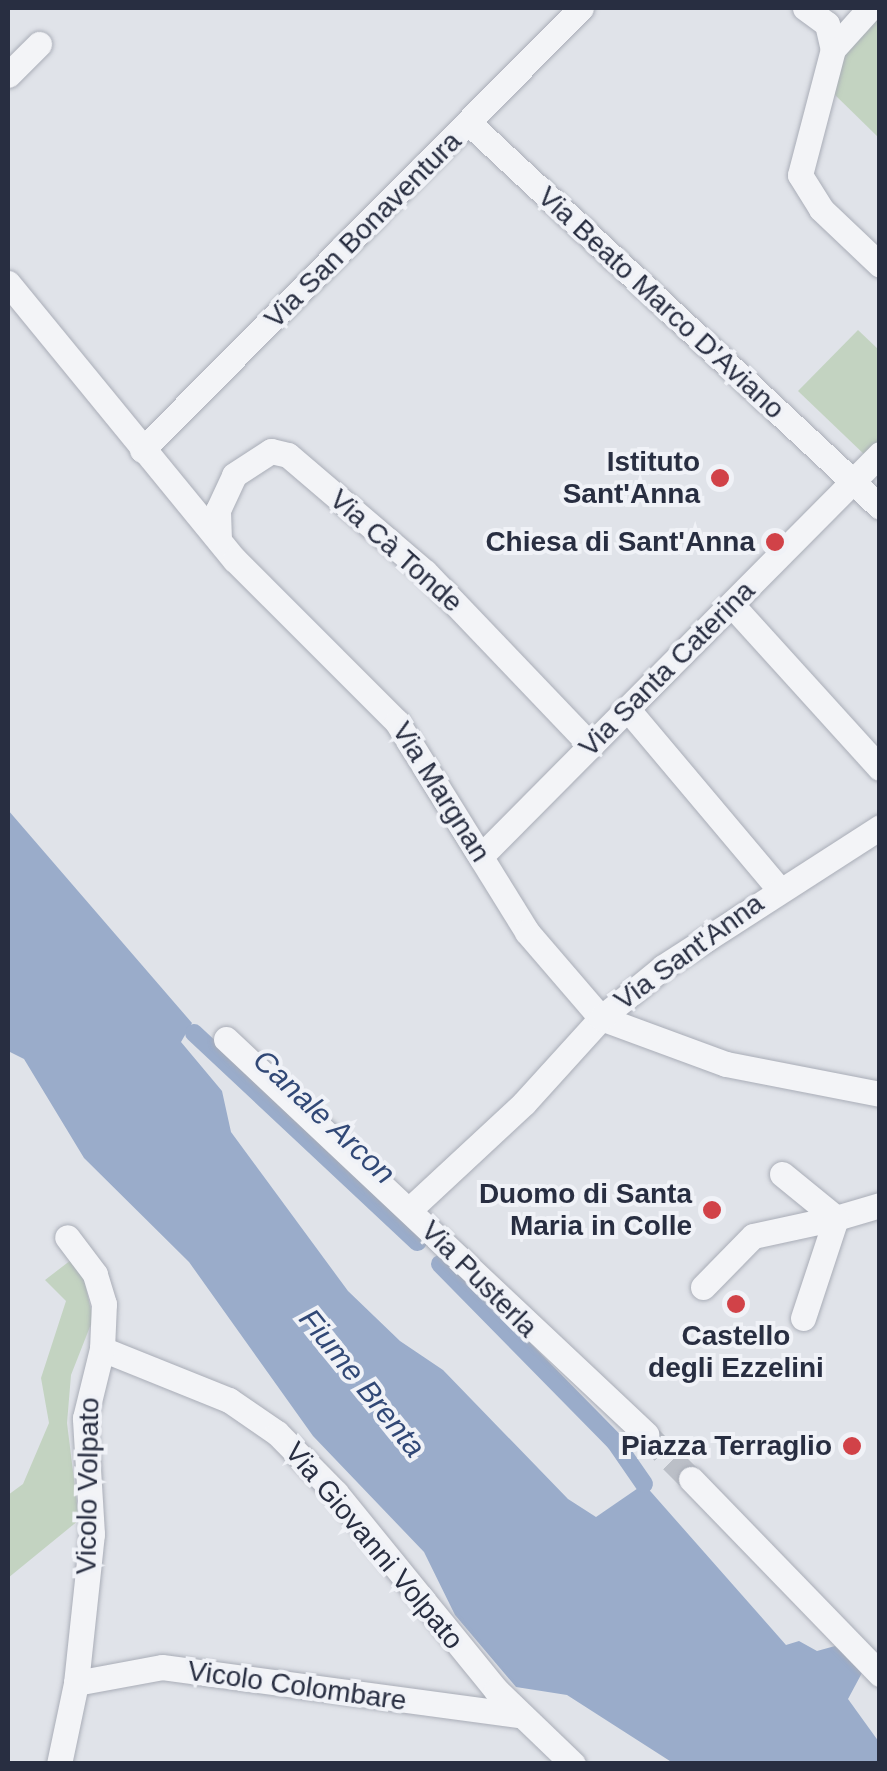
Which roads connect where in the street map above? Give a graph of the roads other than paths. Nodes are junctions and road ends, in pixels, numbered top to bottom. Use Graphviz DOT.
graph roads {
  1 [pos="581,8"];
  2 [pos="805,8"];
  3 [pos="870,8"];
  4 [pos="40,44"];
  5 [pos="833,49"];
  6 [pos="8,75"];
  7 [pos="469,123"];
  8 [pos="880,265"];
  9 [pos="8,283"];
  10 [pos="142,450"];
  11 [pos="880,454"];
  12 [pos="853,484"];
  13 [pos="880,507"];
  14 [pos="220,540"];
  15 [pos="732,605"];
  16 [pos="630,712"];
  17 [pos="591,746"];
  18 [pos="880,768"];
  19 [pos="880,827"];
  20 [pos="482,855"];
  21 [pos="778,888"];
  22 [pos="601,1018"];
  23 [pos="226,1039"];
  24 [pos="880,1094"];
  25 [pos="782,1174"];
  26 [pos="880,1205"];
  27 [pos="409,1210"];
  28 [pos="836,1218"];
  29 [pos="66,1237"];
  30 [pos="703,1287"];
  31 [pos="803,1318"];
  32 [pos="102,1350"];
  33 [pos="646,1434"];
  34 [pos="691,1478"];
  35 [pos="880,1674"];
  36 [pos="76,1683"];
  37 [pos="519,1714"];
  38 [pos="571,1757"];
  39 [pos="59,1764"];
  1 -- 7 [label="street, Via San Bonaventura"];
  2 -- 5 [label="street"];
  3 -- 5 [label="street"];
  4 -- 6 [label="street"];
  5 -- 8 [label="street"];
  7 -- 10 [label="street, Via San Bonaventura"];
  7 -- 12 [label="street, Via Beato Marco D'Aviano"];
  9 -- 10 [label="street, Via Margnan"];
  10 -- 14 [label="street, Via Margnan"];
  11 -- 12 [label="street, Via Santa Caterina"];
  12 -- 13 [label="street"];
  12 -- 15 [label="street, Via Santa Caterina"];
  14 -- 17 [label="street, Via Cà Tonde"];
  14 -- 20 [label="street, Via Margnan"];
  15 -- 16 [label="street, Via Santa Caterina"];
  15 -- 18 [label="street"];
  16 -- 17 [label="street, Via Santa Caterina"];
  16 -- 21 [label="street, Via Sant'Anna"];
  17 -- 20 [label="street, Via Santa Caterina"];
  19 -- 21 [label="street, Via Sant'Anna"];
  20 -- 22 [label="street, Via Margnan"];
  21 -- 22 [label="street, Via Sant'Anna"];
  22 -- 24 [label="street"];
  22 -- 27 [label="street, Via Sant'Anna"];
  23 -- 27 [label="street, Via Pusterla"];
  25 -- 28 [label="street"];
  26 -- 28 [label="street"];
  27 -- 33 [label="street, Via Pusterla"];
  28 -- 30 [label="street"];
  28 -- 31 [label="street"];
  29 -- 32 [label="street"];
  32 -- 36 [label="street, Vicolo Volpato"];
  32 -- 37 [label="street, Via Giovanni Volpato"];
  34 -- 35 [label="street"];
  36 -- 37 [label="street, Vicolo Colombare"];
  36 -- 39 [label="street, Vicolo Volpato"];
  37 -- 38 [label="street, Via Giovanni Volpato"];
}
